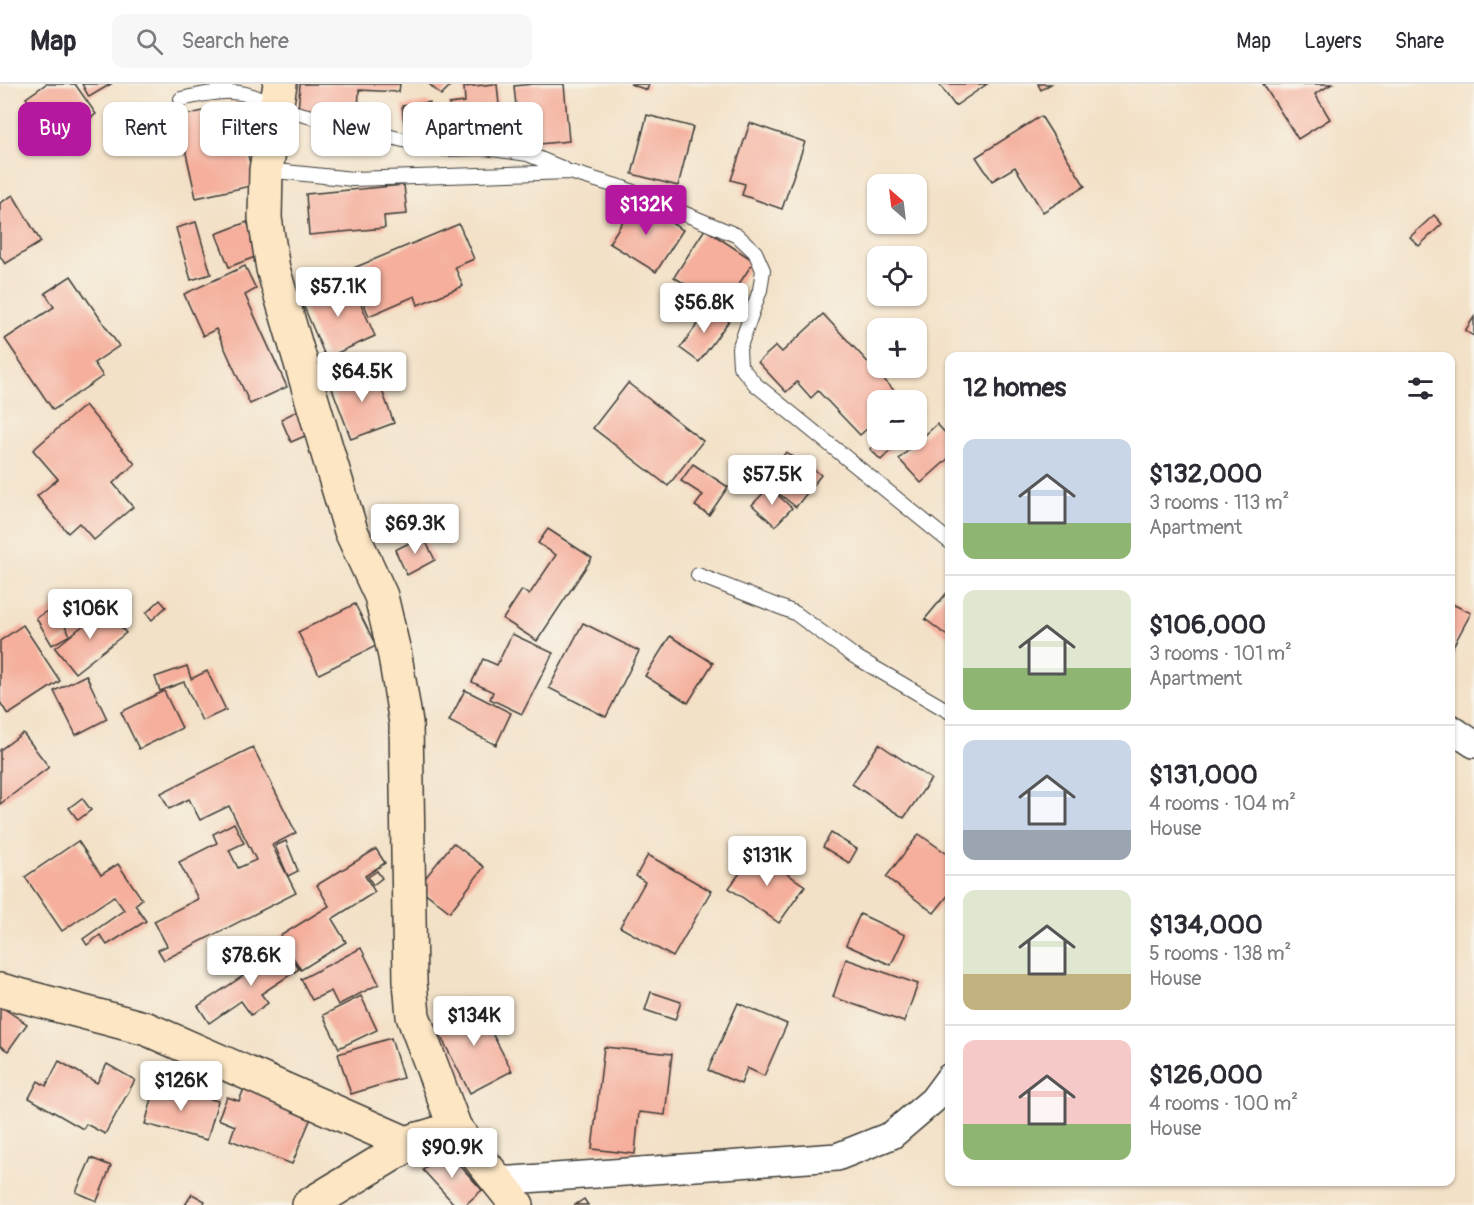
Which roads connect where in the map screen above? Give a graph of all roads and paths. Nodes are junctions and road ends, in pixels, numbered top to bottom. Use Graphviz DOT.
graph roads {
  1 [pos="278,96"];
  2 [pos="180,99"];
  3 [pos="266,170"];
  4 [pos="570,172"];
  5 [pos="945,538"];
  6 [pos="698,575"];
  7 [pos="945,709"];
  8 [pos="1455,731"];
  9 [pos="1474,744"];
  10 [pos="0,990"];
  11 [pos="945,1084"];
  12 [pos="455,1128"];
  13 [pos="418,1139"];
  14 [pos="507,1193"];
  15 [pos="309,1205"];
  1 -- 2 [label="lane"];
  1 -- 3 [label="street"];
  1 -- 4 [label="lane"];
  3 -- 4 [label="lane"];
  3 -- 12 [label="street"];
  4 -- 5 [label="lane"];
  6 -- 7 [label="lane"];
  8 -- 9 [label="street"];
  10 -- 13 [label="street"];
  11 -- 14 [label="street"];
  12 -- 13 [label="street"];
  12 -- 14 [label="street"];
  13 -- 15 [label="street"];
}
